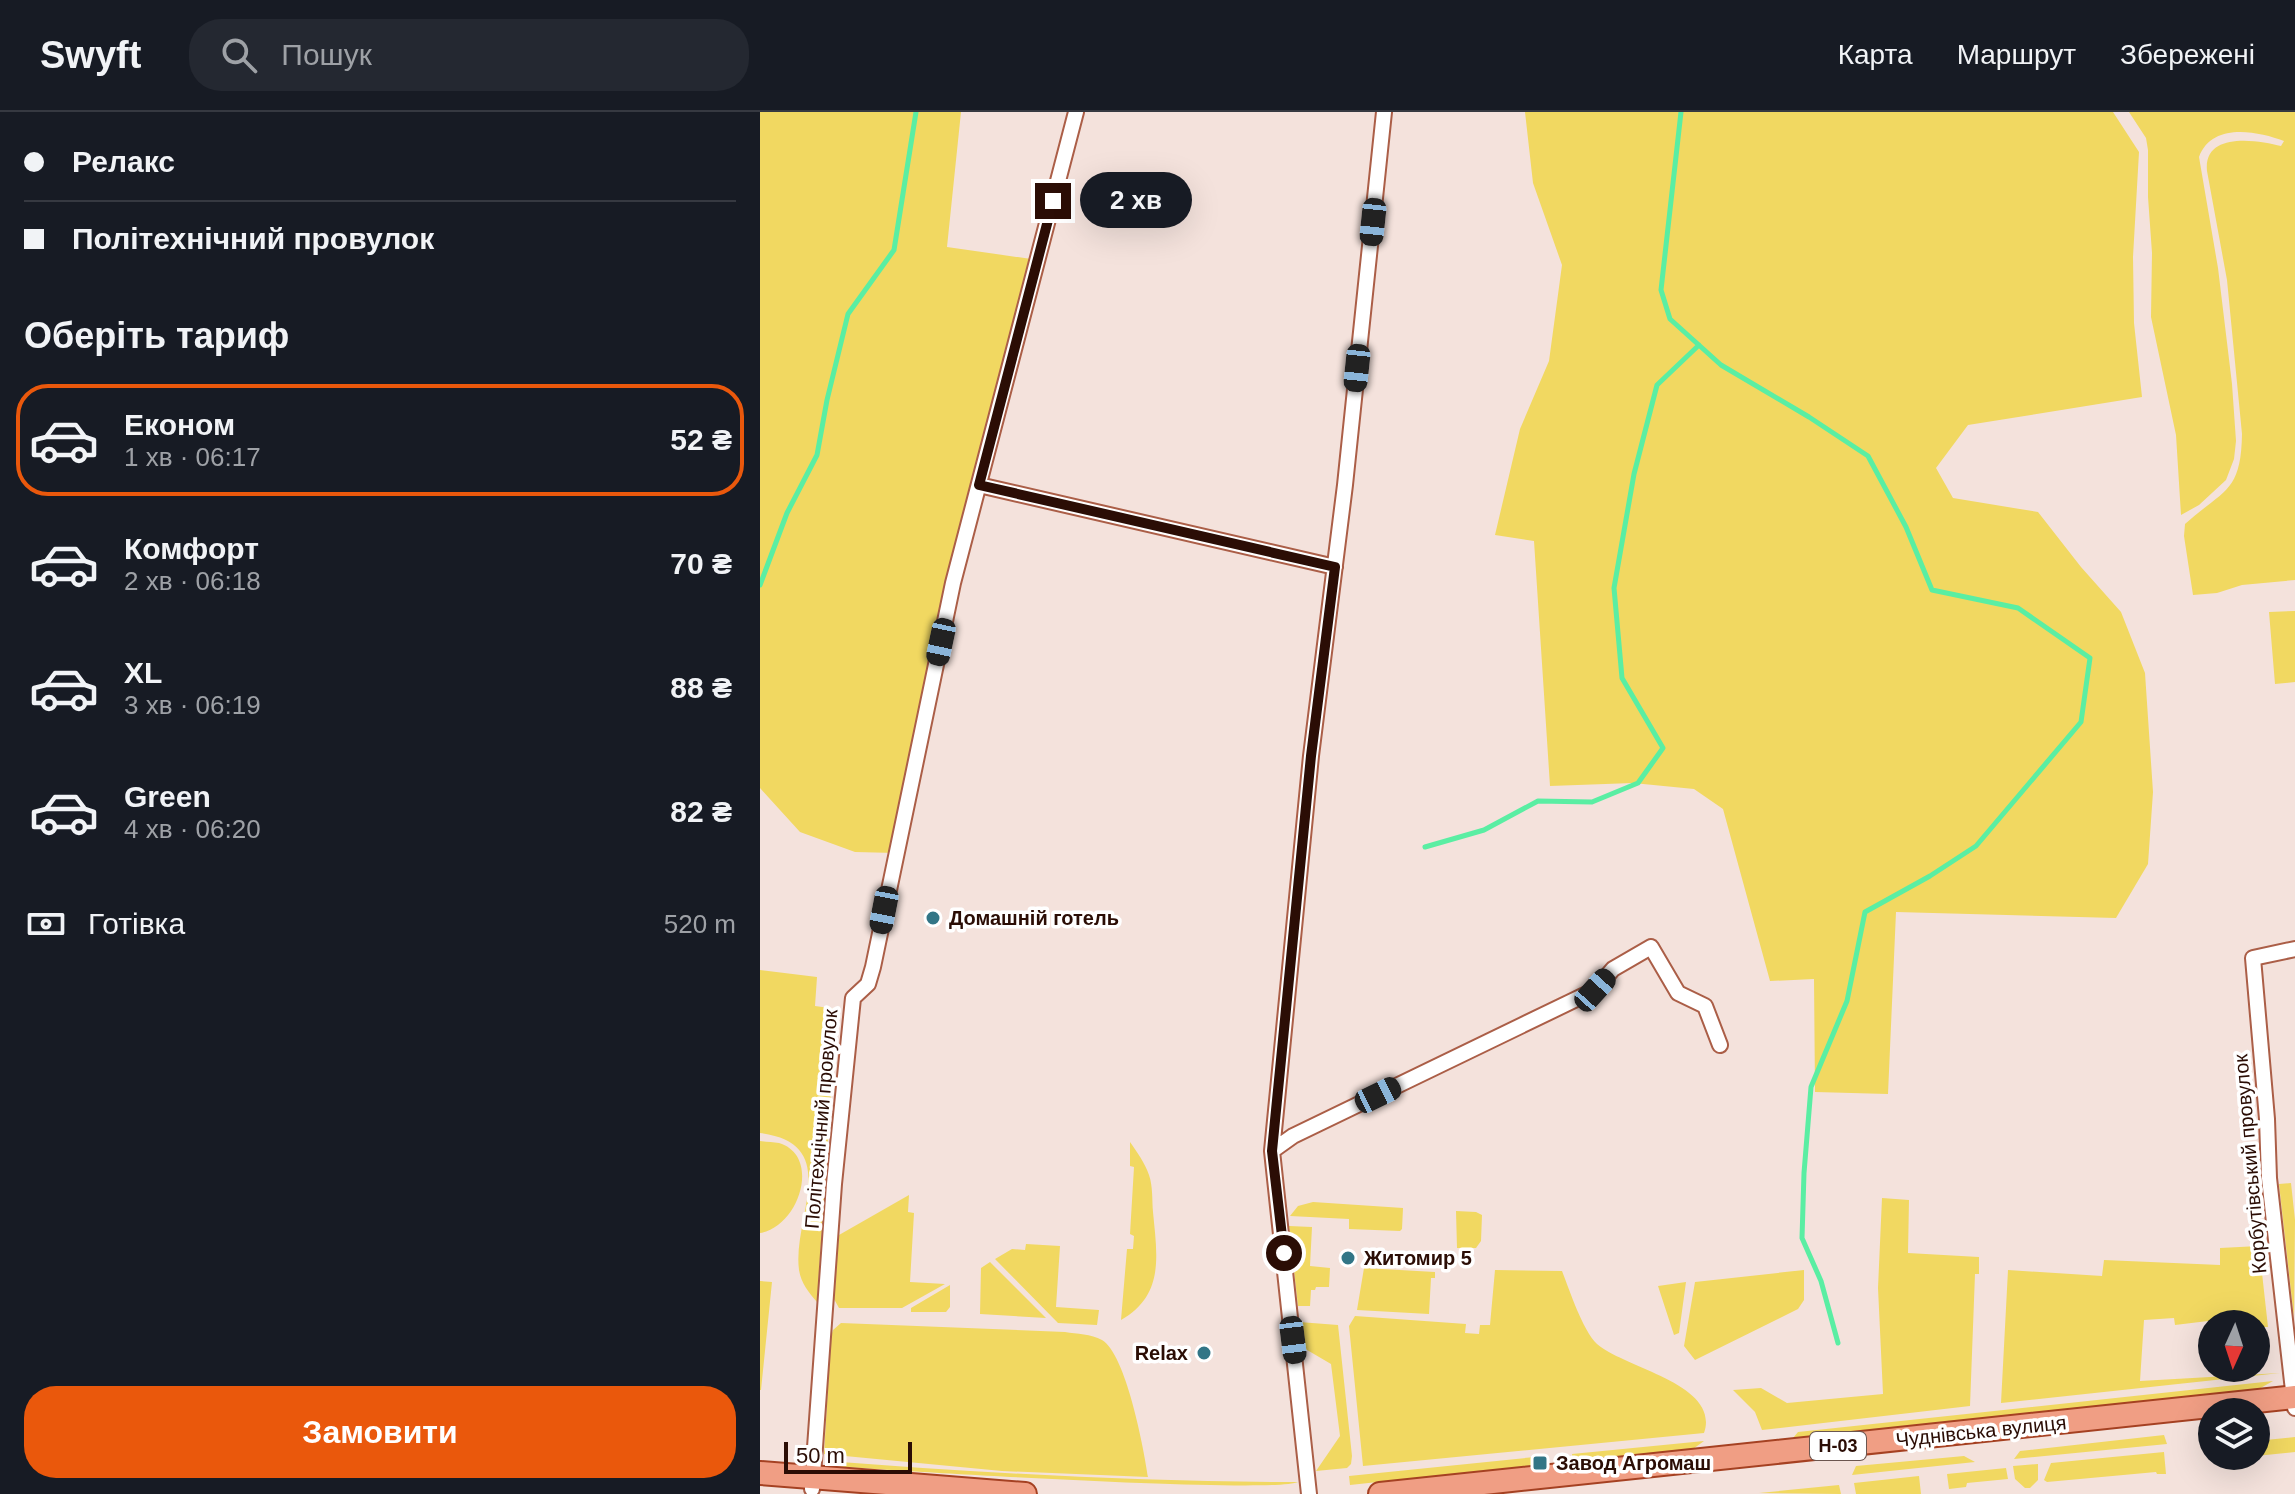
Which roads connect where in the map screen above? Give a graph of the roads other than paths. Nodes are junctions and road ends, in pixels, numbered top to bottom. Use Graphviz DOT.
graph roads {
  1 [pos="1076,112"];
  2 [pos="1384,112"];
  3 [pos="979,485"];
  4 [pos="1335,567"];
  5 [pos="2295,949"];
  6 [pos="1720,1045"];
  7 [pos="1272,1151"];
  8 [pos="2294,1397"];
  9 [pos="2295,1408"];
  10 [pos="2270,1411"];
  11 [pos="2198,1418"];
  12 [pos="760,1473"];
  13 [pos="812,1483"];
  14 [pos="760,1485"];
  15 [pos="875,1494"];
  16 [pos="1025,1494"];
  17 [pos="1309,1494"];
  18 [pos="1380,1494"];
  19 [pos="1489,1494"];
  1 -- 3 [label="street, Політехнічний провулок"];
  2 -- 4 [label="street"];
  3 -- 4 [label="street"];
  3 -- 13 [label="street, Політехнічний провулок"];
  4 -- 7 [label="street"];
  5 -- 8 [label="street, Корбутівський провулок"];
  6 -- 7 [label="street"];
  7 -- 17 [label="street"];
  8 -- 9 [label="street, Корбутівський провулок"];
  8 -- 18 [label="main road, Чуднівська вулиця / Н-03"];
  9 -- 10 [label="main road"];
  11 -- 19 [label="main road, Чуднівська вулиця / Н-03"];
  12 -- 13 [label="main road"];
  13 -- 14 [label="main road"];
  13 -- 15 [label="main road"];
  13 -- 16 [label="main road"];
}
